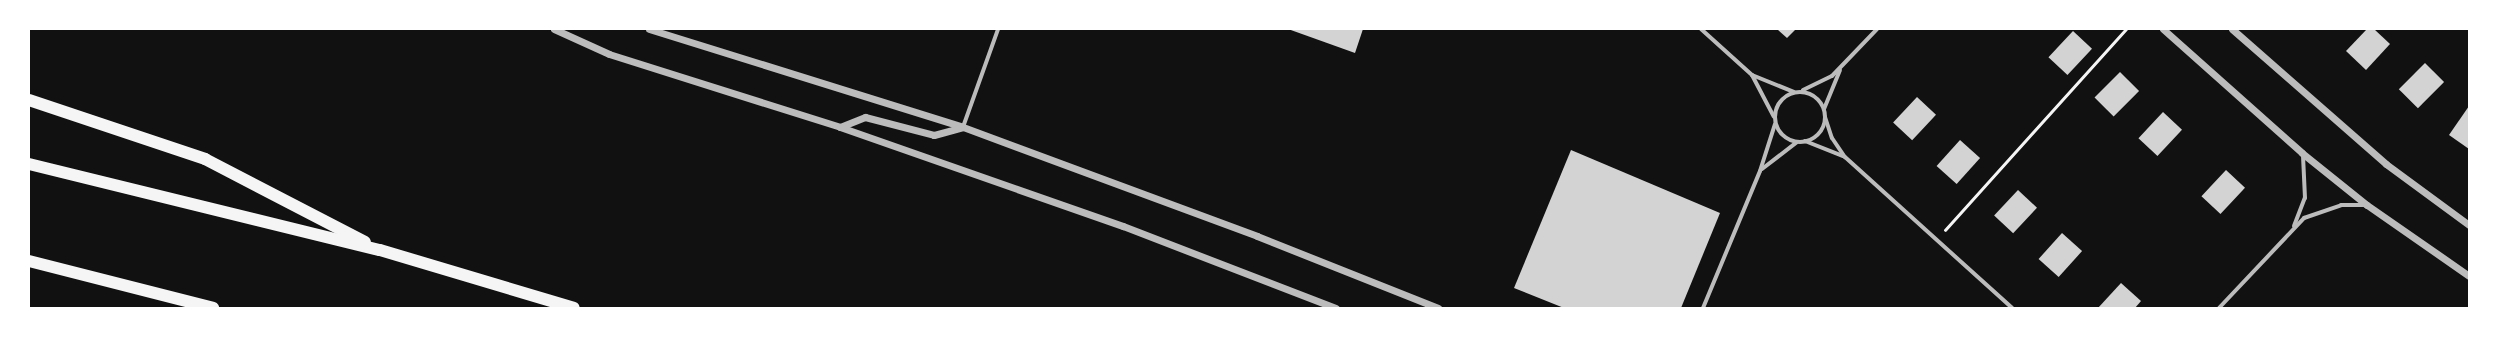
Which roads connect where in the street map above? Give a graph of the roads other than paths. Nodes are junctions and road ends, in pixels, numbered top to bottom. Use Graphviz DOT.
graph roads {
  1 [pos="554,29"];
  2 [pos="649,29"];
  3 [pos="998,29"];
  4 [pos="1702,29"];
  5 [pos="1877,29"];
  6 [pos="2163,29"];
  7 [pos="2232,29"];
  8 [pos="1841,68"];
  9 [pos="1752,74"];
  10 [pos="1800,91"];
  11 [pos="1794,92"];
  12 [pos="29,100"];
  13 [pos="1824,109"];
  14 [pos="1825,117"];
  15 [pos="1774,118"];
  16 [pos="1775,124"];
  17 [pos="840,127"];
  18 [pos="963,127"];
  19 [pos="1805,141"];
  20 [pos="1797,142"];
  21 [pos="2302,153"];
  22 [pos="1845,157"];
  23 [pos="29,164"];
  24 [pos="1760,171"];
  25 [pos="2367,205"];
  26 [pos="2469,225"];
  27 [pos="2294,226"];
  28 [pos="380,250"];
  29 [pos="29,261"];
  30 [pos="2469,276"];
  31 [pos="213,308"];
  32 [pos="574,308"];
  33 [pos="1336,308"];
  34 [pos="1438,308"];
  35 [pos="1703,308"];
  36 [pos="2012,308"];
  37 [pos="2220,308"];
  1 -- 17 [label="street"];
  2 -- 18 [label="street"];
  3 -- 18 [label="street"];
  4 -- 9 [label="street"];
  5 -- 8 [label="street"];
  6 -- 21 [label="street"];
  7 -- 26 [label="street"];
  8 -- 10 [label="street"];
  8 -- 13 [label="street"];
  9 -- 11 [label="street"];
  9 -- 15 [label="street"];
  10 -- 11 [label="street"];
  10 -- 13 [label="street"];
  11 -- 15 [label="street"];
  12 -- 28 [label="highway"];
  13 -- 14 [label="street"];
  14 -- 19 [label="street"];
  14 -- 22 [label="street"];
  15 -- 16 [label="street"];
  16 -- 20 [label="street"];
  16 -- 24 [label="street"];
  17 -- 18 [label="street"];
  17 -- 33 [label="street"];
  18 -- 34 [label="street"];
  19 -- 20 [label="street"];
  19 -- 22 [label="street"];
  20 -- 24 [label="street"];
  21 -- 25 [label="street"];
  21 -- 27 [label="street"];
  22 -- 36 [label="street"];
  23 -- 28 [label="highway"];
  24 -- 35 [label="street"];
  25 -- 27 [label="street"];
  25 -- 30 [label="street"];
  27 -- 37 [label="street"];
  28 -- 32 [label="highway"];
  29 -- 31 [label="highway"];
}
